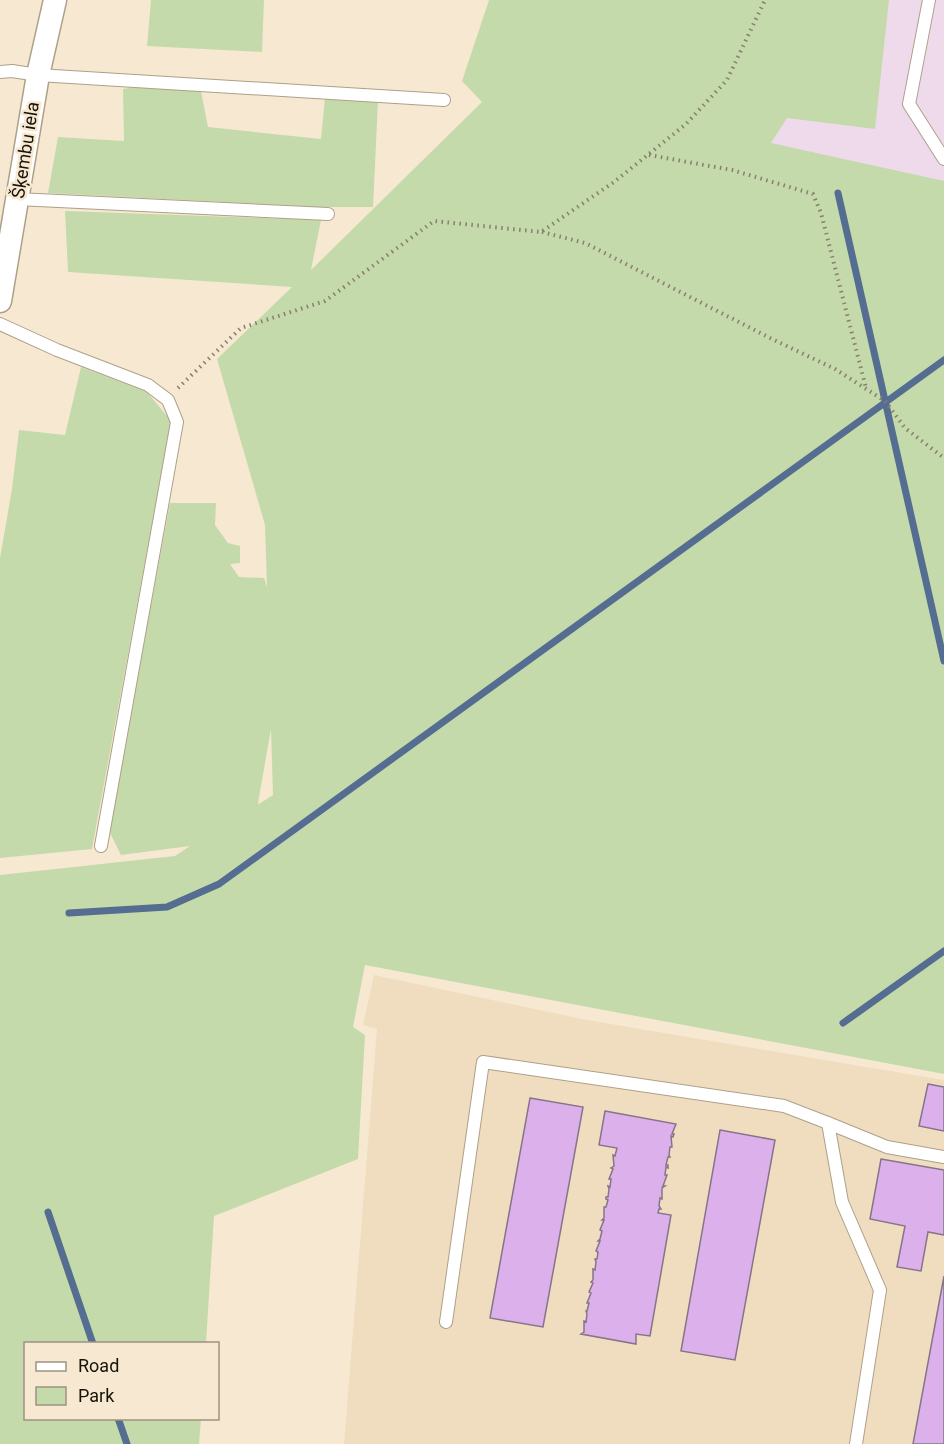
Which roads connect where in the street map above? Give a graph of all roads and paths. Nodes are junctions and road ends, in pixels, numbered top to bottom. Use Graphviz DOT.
graph roads {
  1 [pos="55,0"];
  2 [pos="765,0"];
  3 [pos="928,0"];
  4 [pos="0,72"];
  5 [pos="38,75"];
  6 [pos="444,100"];
  7 [pos="648,154"];
  8 [pos="944,159"];
  9 [pos="17,199"];
  10 [pos="328,214"];
  11 [pos="541,232"];
  12 [pos="0,301"];
  13 [pos="0,324"];
  14 [pos="866,389"];
  15 [pos="167,399"];
  16 [pos="944,458"];
  17 [pos="101,846"];
  18 [pos="828,1123"];
  19 [pos="944,1157"];
  20 [pos="446,1322"];
  21 [pos="856,1444"];
  1 -- 5 [label="street, Šķembu iela"];
  2 -- 7 [label="path"];
  3 -- 8 [label="lane"];
  4 -- 5 [label="lane"];
  5 -- 6 [label="lane"];
  5 -- 9 [label="street, Šķembu iela"];
  7 -- 11 [label="path"];
  7 -- 14 [label="path"];
  9 -- 10 [label="lane"];
  9 -- 12 [label="street, Šķembu iela"];
  11 -- 14 [label="path"];
  11 -- 15 [label="path"];
  13 -- 15 [label="lane"];
  14 -- 16 [label="path"];
  15 -- 17 [label="lane"];
  18 -- 19 [label="lane"];
  18 -- 20 [label="lane"];
  18 -- 21 [label="lane"];
}
